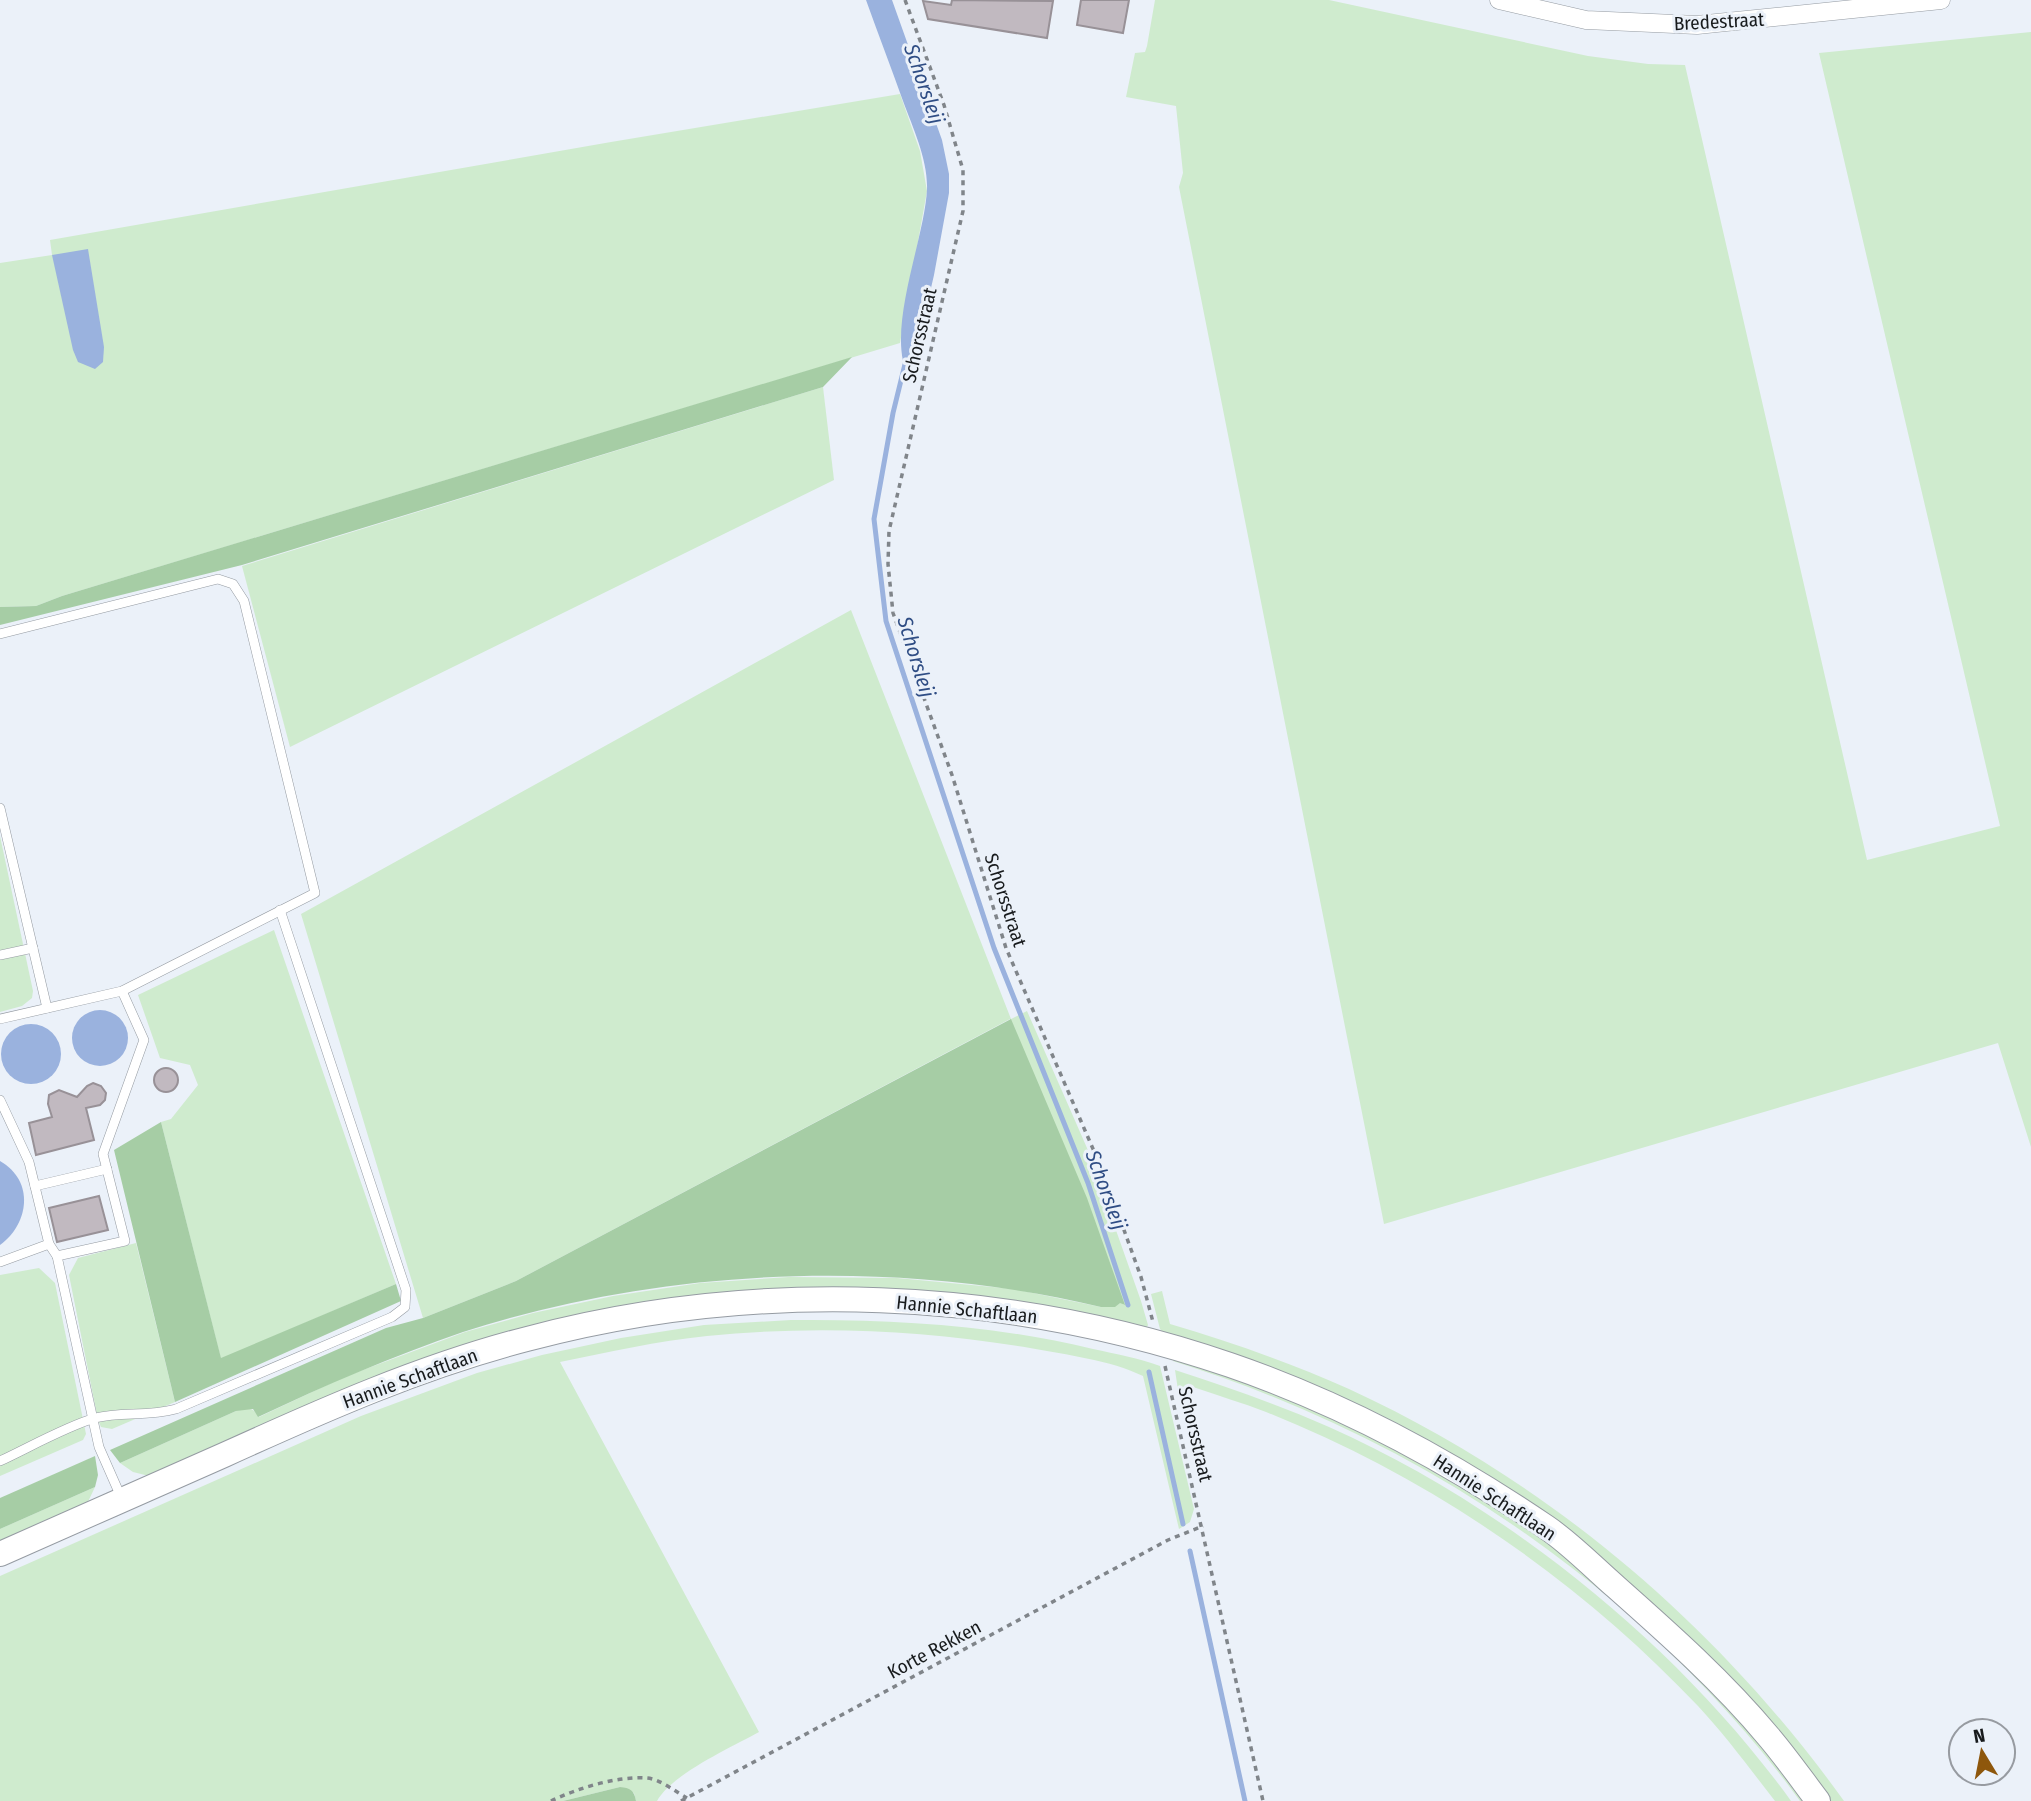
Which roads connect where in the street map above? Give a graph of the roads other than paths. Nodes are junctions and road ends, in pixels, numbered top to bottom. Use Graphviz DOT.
graph roads {
  1 [pos="1499,0"];
  2 [pos="1941,0"];
  3 [pos="0,634"];
  4 [pos="0,808"];
  5 [pos="281,910"];
  6 [pos="33,948"];
  7 [pos="0,955"];
  8 [pos="122,991"];
  9 [pos="47,1008"];
  10 [pos="0,1019"];
  11 [pos="0,1100"];
  12 [pos="107,1169"];
  13 [pos="35,1186"];
  14 [pos="49,1244"];
  15 [pos="57,1256"];
  16 [pos="0,1262"];
  17 [pos="92,1419"];
  18 [pos="0,1461"];
  19 [pos="122,1500"];
  20 [pos="0,1554"];
  21 [pos="1818,1801"];
  1 -- 2 [label="street, Bredestraat"];
  3 -- 5 [label="lane"];
  4 -- 6 [label="lane"];
  5 -- 8 [label="lane"];
  5 -- 17 [label="lane"];
  6 -- 7 [label="lane"];
  6 -- 9 [label="lane"];
  8 -- 9 [label="lane"];
  8 -- 12 [label="lane"];
  9 -- 10 [label="lane"];
  11 -- 13 [label="lane"];
  12 -- 13 [label="lane"];
  12 -- 15 [label="lane"];
  13 -- 14 [label="lane"];
  14 -- 15 [label="lane"];
  14 -- 16 [label="lane"];
  15 -- 17 [label="lane"];
  17 -- 18 [label="lane"];
  17 -- 19 [label="lane"];
  19 -- 20 [label="main road, Hannie Schaftlaan"];
  19 -- 21 [label="main road, Hannie Schaftlaan"];
}
